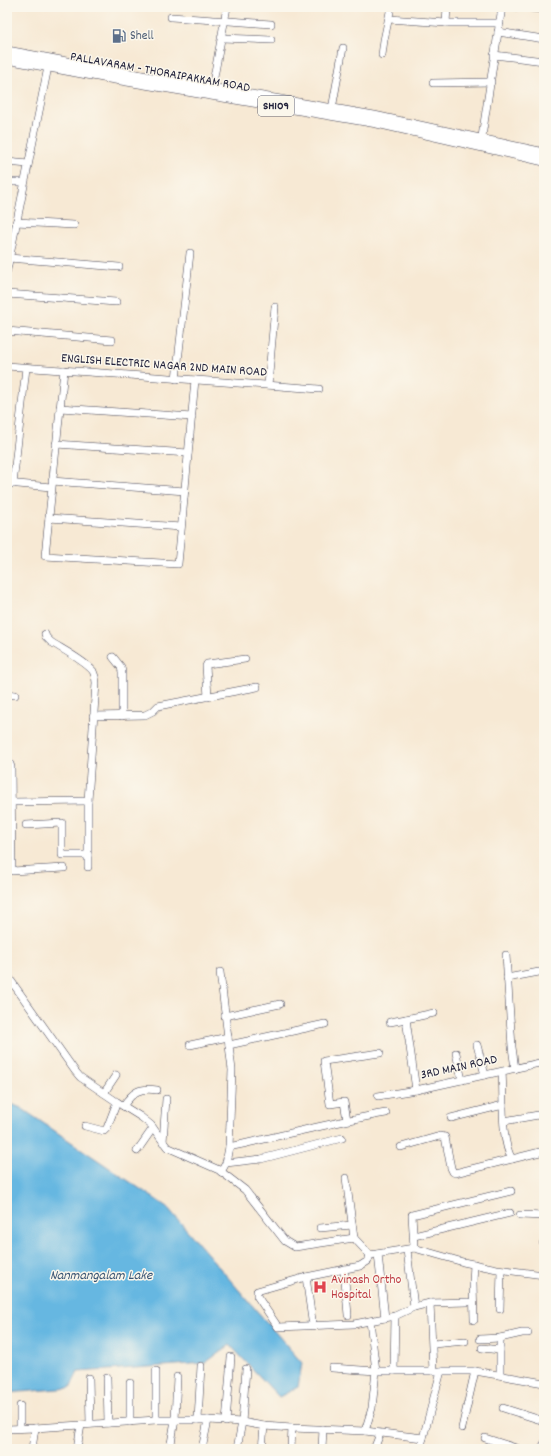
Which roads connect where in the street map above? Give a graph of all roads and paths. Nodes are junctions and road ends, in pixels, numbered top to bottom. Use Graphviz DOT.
graph roads {
  1 [pos="227,7"];
  2 [pos="391,7"];
  3 [pos="446,7"];
  4 [pos="502,7"];
  5 [pos="515,7"];
  6 [pos="544,10"];
  7 [pos="171,17"];
  8 [pos="389,19"];
  9 [pos="225,20"];
  10 [pos="446,22"];
  11 [pos="500,23"];
  12 [pos="271,24"];
  13 [pos="498,32"];
  14 [pos="222,38"];
  15 [pos="544,39"];
  16 [pos="270,40"];
  17 [pos="343,48"];
  18 [pos="7,51"];
  19 [pos="382,55"];
  20 [pos="494,55"];
  21 [pos="7,59"];
  22 [pos="544,61"];
  23 [pos="48,67"];
  24 [pos="491,82"];
  25 [pos="433,83"];
  26 [pos="212,88"];
  27 [pos="332,109"];
  28 [pos="481,144"];
  29 [pos="544,153"];
  30 [pos="544,162"];
  31 [pos="7,182"];
  32 [pos="24,182"];
  33 [pos="16,222"];
  34 [pos="74,226"];
  35 [pos="190,253"];
  36 [pos="9,258"];
  37 [pos="119,267"];
  38 [pos="7,270"];
  39 [pos="7,294"];
  40 [pos="116,302"];
  41 [pos="275,307"];
  42 [pos="7,331"];
  43 [pos="112,340"];
  44 [pos="7,366"];
  45 [pos="26,368"];
  46 [pos="64,370"];
  47 [pos="176,378"];
  48 [pos="195,380"];
  49 [pos="268,385"];
  50 [pos="319,389"];
  51 [pos="60,408"];
  52 [pos="192,417"];
  53 [pos="56,444"];
  54 [pos="188,453"];
  55 [pos="10,483"];
  56 [pos="52,484"];
  57 [pos="185,491"];
  58 [pos="49,518"];
  59 [pos="181,527"];
  60 [pos="45,634"];
  61 [pos="113,657"];
  62 [pos="246,659"];
  63 [pos="257,687"];
  64 [pos="7,694"];
  65 [pos="15,695"];
  66 [pos="208,697"];
  67 [pos="93,716"];
  68 [pos="122,716"];
  69 [pos="7,761"];
  70 [pos="88,801"];
  71 [pos="11,802"];
  72 [pos="26,824"];
  73 [pos="88,855"];
  74 [pos="88,867"];
  75 [pos="64,868"];
  76 [pos="506,955"];
  77 [pos="220,972"];
  78 [pos="539,972"];
  79 [pos="7,975"];
  80 [pos="507,978"];
  81 [pos="280,1004"];
  82 [pos="434,1013"];
  83 [pos="225,1016"];
  84 [pos="406,1019"];
  85 [pos="390,1022"];
  86 [pos="325,1024"];
  87 [pos="228,1037"];
  88 [pos="190,1045"];
  89 [pos="229,1045"];
  90 [pos="477,1045"];
  91 [pos="380,1052"];
  92 [pos="456,1053"];
  93 [pos="544,1062"];
  94 [pos="515,1069"];
  95 [pos="502,1072"];
  96 [pos="116,1075"];
  97 [pos="485,1075"];
  98 [pos="462,1080"];
  99 [pos="157,1090"];
  100 [pos="416,1090"];
  101 [pos="104,1093"];
  102 [pos="378,1096"];
  103 [pos="166,1099"];
  104 [pos="120,1104"];
  105 [pos="504,1105"];
  106 [pos="386,1113"];
  107 [pos="544,1114"];
  108 [pos="451,1118"];
  109 [pos="347,1120"];
  110 [pos="504,1121"];
  111 [pos="85,1126"];
  112 [pos="153,1128"];
  113 [pos="342,1138"];
  114 [pos="163,1142"];
  115 [pos="228,1147"];
  116 [pos="401,1148"];
  117 [pos="137,1151"];
  118 [pos="544,1151"];
  119 [pos="512,1159"];
  120 [pos="226,1163"];
  121 [pos="221,1172"];
  122 [pos="346,1178"];
  123 [pos="512,1191"];
  124 [pos="510,1213"];
  125 [pos="520,1215"];
  126 [pos="544,1216"];
  127 [pos="352,1225"];
  128 [pos="320,1228"];
  129 [pos="414,1236"];
  130 [pos="354,1238"];
  131 [pos="544,1241"];
  132 [pos="410,1249"];
  133 [pos="378,1254"];
  134 [pos="370,1255"];
  135 [pos="474,1264"];
  136 [pos="344,1269"];
  137 [pos="501,1270"];
  138 [pos="544,1275"];
  139 [pos="306,1277"];
  140 [pos="468,1302"];
  141 [pos="430,1303"];
  142 [pos="414,1307"];
  143 [pos="500,1309"];
  144 [pos="348,1314"];
  145 [pos="395,1316"];
  146 [pos="385,1318"];
  147 [pos="312,1320"];
  148 [pos="474,1320"];
  149 [pos="370,1321"];
  150 [pos="528,1333"];
  151 [pos="500,1338"];
  152 [pos="480,1339"];
  153 [pos="465,1341"];
  154 [pos="433,1344"];
  155 [pos="482,1348"];
  156 [pos="500,1350"];
  157 [pos="230,1357"];
  158 [pos="201,1366"];
  159 [pos="332,1368"];
  160 [pos="246,1369"];
  161 [pos="156,1371"];
  162 [pos="376,1371"];
  163 [pos="394,1371"];
  164 [pos="437,1371"];
  165 [pos="475,1371"];
  166 [pos="500,1375"];
  167 [pos="176,1377"];
  168 [pos="89,1378"];
  169 [pos="108,1378"];
  170 [pos="130,1383"];
  171 [pos="544,1383"];
  172 [pos="20,1406"];
  173 [pos="503,1408"];
  174 [pos="156,1420"];
  175 [pos="175,1420"];
  176 [pos="198,1420"];
  177 [pos="208,1420"];
  178 [pos="544,1421"];
  179 [pos="130,1422"];
  180 [pos="226,1422"];
  181 [pos="242,1422"];
  182 [pos="108,1423"];
  183 [pos="90,1424"];
  184 [pos="81,1425"];
  185 [pos="264,1426"];
  186 [pos="20,1428"];
  187 [pos="34,1428"];
  188 [pos="292,1428"];
  189 [pos="462,1428"];
  190 [pos="7,1429"];
  191 [pos="323,1429"];
  192 [pos="365,1431"];
  193 [pos="380,1434"];
  194 [pos="423,1438"];
  195 [pos="485,1438"];
  196 [pos="544,1444"];
  197 [pos="32,1449"];
  198 [pos="77,1449"];
  199 [pos="170,1449"];
  200 [pos="202,1449"];
  201 [pos="237,1449"];
  202 [pos="262,1449"];
  203 [pos="291,1449"];
  204 [pos="322,1449"];
  205 [pos="374,1449"];
  206 [pos="420,1449"];
  207 [pos="519,1449"];
  208 [pos="542,1449"];
  1 -- 9 [label="street"];
  2 -- 8 [label="street"];
  3 -- 10 [label="street"];
  4 -- 11 [label="street"];
  5 -- 6 [label="street"];
  7 -- 9 [label="street"];
  8 -- 10 [label="street"];
  8 -- 19 [label="street"];
  9 -- 12 [label="street"];
  9 -- 14 [label="street"];
  10 -- 11 [label="street"];
  11 -- 13 [label="street"];
  13 -- 15 [label="street"];
  13 -- 20 [label="street"];
  14 -- 16 [label="street"];
  14 -- 26 [label="street"];
  17 -- 27 [label="street"];
  18 -- 26 [label="main road, PALLAVARAM - THORAIPAKKAM ROAD / SH109"];
  20 -- 22 [label="street"];
  20 -- 24 [label="street"];
  21 -- 23 [label="main road, PALLAVARAM - THORAIPAKKAM ROAD / SH109"];
  23 -- 28 [label="main road, PALLAVARAM - THORAIPAKKAM ROAD / SH109"];
  23 -- 32 [label="street"];
  24 -- 25 [label="street"];
  24 -- 28 [label="street"];
  26 -- 27 [label="main road, PALLAVARAM - THORAIPAKKAM ROAD / SH109"];
  27 -- 28 [label="main road, PALLAVARAM - THORAIPAKKAM ROAD / SH109"];
  28 -- 29 [label="main road, PALLAVARAM - THORAIPAKKAM ROAD / SH109"];
  28 -- 30 [label="main road, PALLAVARAM - THORAIPAKKAM ROAD / SH109"];
  31 -- 32 [label="street"];
  32 -- 33 [label="street"];
  33 -- 34 [label="street"];
  33 -- 36 [label="street"];
  35 -- 47 [label="street"];
  36 -- 37 [label="street"];
  36 -- 38 [label="street"];
  39 -- 40 [label="street"];
  41 -- 49 [label="street"];
  42 -- 43 [label="street"];
  44 -- 45 [label="street, ENGLISH ELECTRIC NAGAR 2ND MAIN ROAD"];
  45 -- 46 [label="street, ENGLISH ELECTRIC NAGAR 2ND MAIN ROAD"];
  45 -- 55 [label="street"];
  46 -- 47 [label="street, ENGLISH ELECTRIC NAGAR 2ND MAIN ROAD"];
  46 -- 51 [label="street"];
  47 -- 48 [label="street, ENGLISH ELECTRIC NAGAR 2ND MAIN ROAD"];
  48 -- 49 [label="street, ENGLISH ELECTRIC NAGAR 2ND MAIN ROAD"];
  48 -- 52 [label="street"];
  49 -- 50 [label="street, ENGLISH ELECTRIC NAGAR 2ND MAIN ROAD"];
  51 -- 52 [label="street"];
  51 -- 53 [label="street"];
  52 -- 54 [label="street"];
  53 -- 54 [label="street"];
  53 -- 56 [label="street"];
  54 -- 57 [label="street"];
  55 -- 56 [label="street"];
  56 -- 57 [label="street"];
  56 -- 58 [label="street"];
  57 -- 59 [label="street"];
  58 -- 59 [label="street"];
  58 -- 59 [label="street"];
  60 -- 67 [label="street"];
  61 -- 68 [label="street"];
  62 -- 66 [label="street"];
  63 -- 66 [label="street"];
  64 -- 65 [label="street"];
  66 -- 68 [label="street"];
  67 -- 68 [label="street"];
  67 -- 70 [label="street"];
  69 -- 71 [label="street"];
  70 -- 71 [label="street"];
  70 -- 73 [label="street"];
  71 -- 75 [label="street"];
  72 -- 73 [label="street"];
  73 -- 74 [label="street"];
  76 -- 80 [label="street"];
  77 -- 83 [label="street"];
  78 -- 80 [label="street"];
  79 -- 101 [label="street"];
  80 -- 94 [label="street"];
  81 -- 83 [label="street"];
  82 -- 84 [label="street"];
  83 -- 87 [label="street"];
  84 -- 85 [label="street"];
  84 -- 100 [label="street"];
  86 -- 89 [label="street"];
  87 -- 88 [label="street"];
  87 -- 89 [label="street"];
  89 -- 115 [label="street"];
  90 -- 97 [label="street"];
  91 -- 109 [label="street"];
  92 -- 98 [label="street"];
  93 -- 94 [label="street, 3RD MAIN ROAD"];
  94 -- 95 [label="street, 3RD MAIN ROAD"];
  95 -- 97 [label="street, 3RD MAIN ROAD"];
  95 -- 105 [label="street"];
  96 -- 101 [label="street"];
  97 -- 98 [label="street, 3RD MAIN ROAD"];
  98 -- 100 [label="street, 3RD MAIN ROAD"];
  99 -- 104 [label="street"];
  100 -- 102 [label="street, 3RD MAIN ROAD"];
  101 -- 104 [label="street"];
  103 -- 114 [label="street"];
  104 -- 111 [label="street"];
  104 -- 112 [label="street"];
  105 -- 108 [label="street"];
  105 -- 110 [label="street"];
  106 -- 109 [label="street"];
  107 -- 110 [label="street"];
  109 -- 115 [label="street"];
  110 -- 119 [label="street"];
  112 -- 114 [label="street"];
  112 -- 117 [label="street"];
  113 -- 120 [label="street"];
  114 -- 121 [label="street"];
  115 -- 120 [label="street"];
  116 -- 119 [label="street"];
  118 -- 119 [label="street"];
  120 -- 121 [label="street"];
  121 -- 130 [label="street"];
  122 -- 127 [label="street"];
  123 -- 129 [label="street"];
  124 -- 129 [label="street"];
  125 -- 126 [label="street"];
  127 -- 128 [label="street"];
  127 -- 130 [label="street"];
  129 -- 132 [label="street"];
  130 -- 134 [label="street"];
  131 -- 138 [label="street"];
  132 -- 133 [label="street"];
  132 -- 135 [label="street"];
  132 -- 142 [label="street"];
  133 -- 134 [label="street"];
  133 -- 146 [label="street"];
  134 -- 136 [label="street"];
  135 -- 137 [label="street"];
  135 -- 148 [label="street"];
  136 -- 139 [label="street"];
  136 -- 144 [label="street"];
  137 -- 138 [label="street"];
  137 -- 143 [label="street"];
  139 -- 147 [label="street"];
  139 -- 149 [label="street"];
  140 -- 141 [label="street"];
  141 -- 142 [label="street"];
  141 -- 154 [label="street"];
  142 -- 145 [label="street"];
  145 -- 146 [label="street"];
  145 -- 163 [label="street"];
  146 -- 149 [label="street"];
  149 -- 162 [label="street"];
  150 -- 151 [label="street"];
  151 -- 152 [label="street"];
  151 -- 156 [label="street"];
  153 -- 154 [label="street"];
  154 -- 164 [label="street"];
  155 -- 156 [label="street"];
  156 -- 166 [label="street"];
  157 -- 180 [label="street"];
  158 -- 176 [label="street"];
  159 -- 162 [label="street"];
  160 -- 181 [label="street"];
  161 -- 174 [label="street"];
  162 -- 163 [label="street"];
  162 -- 192 [label="street"];
  163 -- 164 [label="street"];
  164 -- 165 [label="street"];
  164 -- 194 [label="street"];
  165 -- 166 [label="street"];
  165 -- 189 [label="street"];
  166 -- 171 [label="street"];
  167 -- 175 [label="street"];
  168 -- 183 [label="street"];
  169 -- 182 [label="street"];
  170 -- 179 [label="street"];
  172 -- 186 [label="street"];
  173 -- 178 [label="street"];
  174 -- 175 [label="street"];
  174 -- 179 [label="street"];
  175 -- 176 [label="street"];
  175 -- 199 [label="street"];
  176 -- 177 [label="street"];
  177 -- 180 [label="street"];
  177 -- 200 [label="street"];
  179 -- 182 [label="street"];
  180 -- 181 [label="street"];
  181 -- 185 [label="street"];
  181 -- 201 [label="street"];
  182 -- 183 [label="street"];
  183 -- 184 [label="street"];
  184 -- 187 [label="street"];
  184 -- 198 [label="street"];
  185 -- 188 [label="street"];
  185 -- 202 [label="street"];
  186 -- 187 [label="street"];
  186 -- 190 [label="street"];
  187 -- 197 [label="street"];
  188 -- 191 [label="street"];
  188 -- 203 [label="street"];
  191 -- 192 [label="street"];
  191 -- 204 [label="street"];
  192 -- 193 [label="street"];
  193 -- 194 [label="street"];
  193 -- 205 [label="street"];
  194 -- 206 [label="street"];
  195 -- 207 [label="street"];
  196 -- 208 [label="street"];
}
